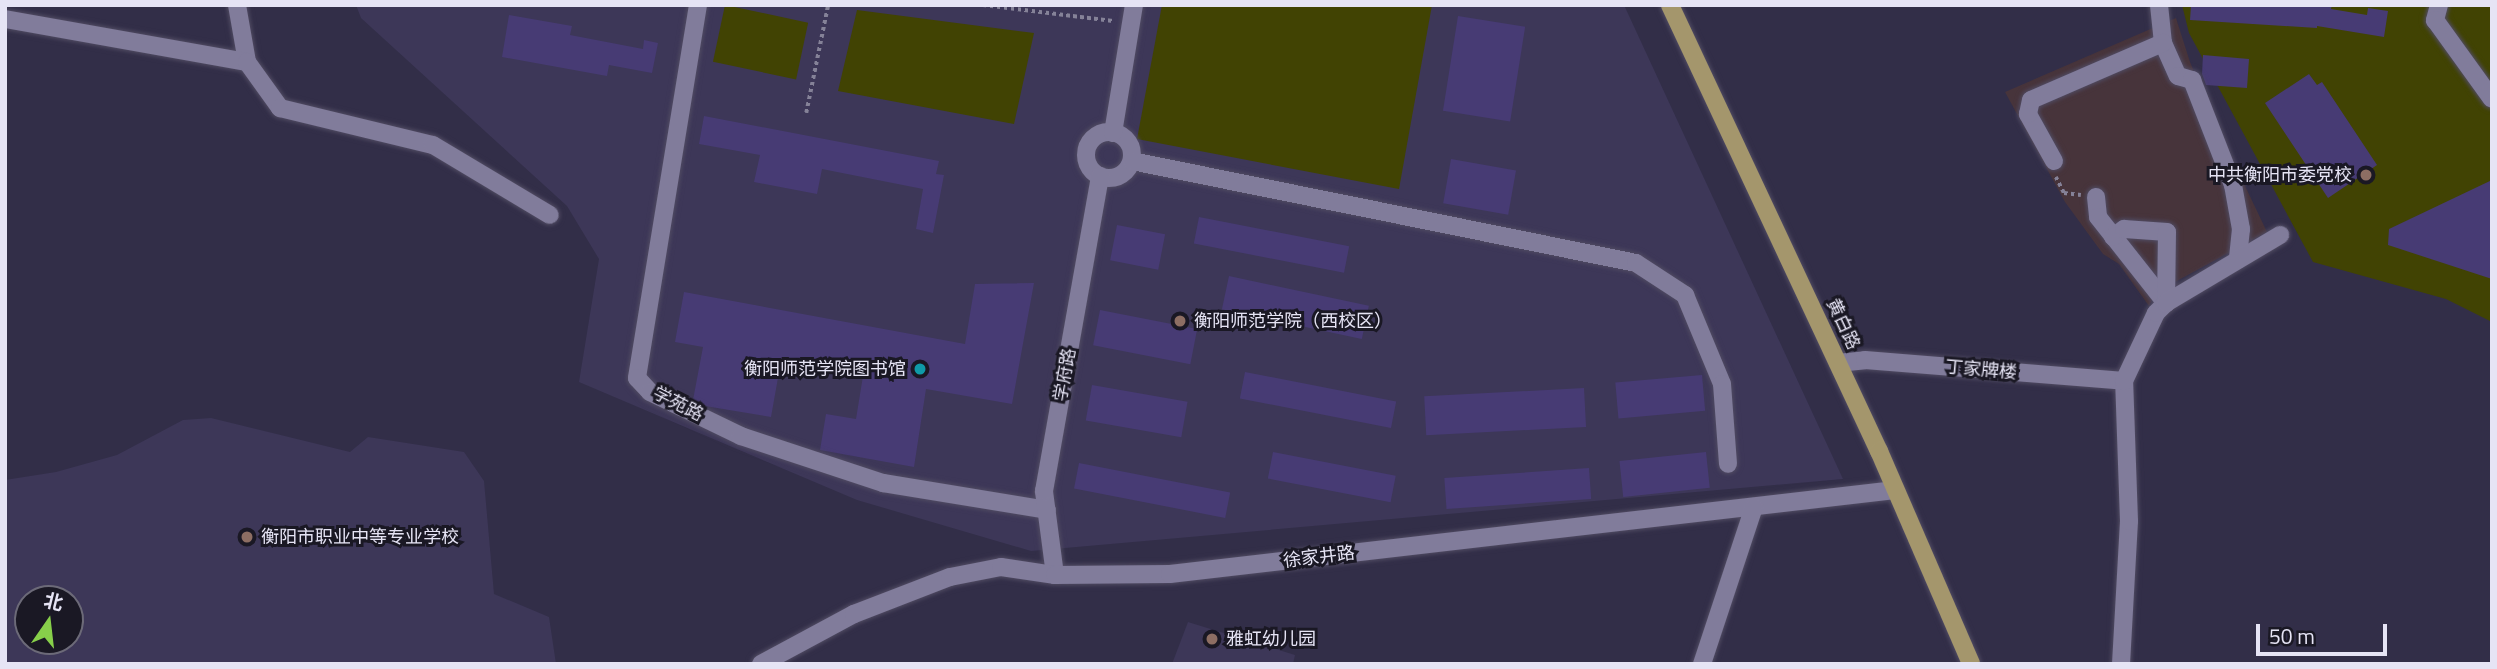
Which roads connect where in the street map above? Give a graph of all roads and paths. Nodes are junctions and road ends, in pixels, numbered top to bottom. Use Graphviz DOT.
graph roads {
  1 [pos="237,5"];
  2 [pos="698,5"];
  3 [pos="828,5"];
  4 [pos="983,5"];
  5 [pos="1670,5"];
  6 [pos="2159,5"];
  7 [pos="2439,5"];
  8 [pos="1132,14"];
  9 [pos="5,19"];
  10 [pos="2163,43"];
  11 [pos="247,62"];
  12 [pos="2492,99"];
  13 [pos="806,113"];
  14 [pos="1113,132"];
  15 [pos="1132,161"];
  16 [pos="2054,161"];
  17 [pos="1100,176"];
  18 [pos="2096,197"];
  19 [pos="550,215"];
  20 [pos="2280,235"];
  21 [pos="2113,237"];
  22 [pos="2238,260"];
  23 [pos="2166,303"];
  24 [pos="1838,363"];
  25 [pos="2124,381"];
  26 [pos="1728,464"];
  27 [pos="1895,490"];
  28 [pos="1754,507"];
  29 [pos="1047,510"];
  30 [pos="1055,575"];
  31 [pos="761,664"];
  32 [pos="1702,664"];
  33 [pos="1971,664"];
  34 [pos="2120,664"];
  1 -- 11 [label="street"];
  2 -- 29 [label="street, 学苑路"];
  3 -- 13 [label="path"];
  4 -- 8 [label="path"];
  5 -- 24 [label="main road, 黄白路"];
  6 -- 10 [label="street"];
  7 -- 12 [label="street"];
  8 -- 14 [label="street"];
  9 -- 11 [label="street"];
  10 -- 16 [label="street"];
  10 -- 22 [label="street"];
  11 -- 19 [label="street"];
  14 -- 15 [label="street"];
  14 -- 17 [label="street"];
  15 -- 17 [label="street"];
  15 -- 26 [label="street"];
  16 -- 18 [label="path"];
  17 -- 29 [label="street, 学府路"];
  18 -- 21 [label="street"];
  20 -- 22 [label="street"];
  21 -- 23 [label="street"];
  21 -- 23 [label="street"];
  22 -- 23 [label="street"];
  23 -- 25 [label="street"];
  24 -- 25 [label="street, 丁家牌楼"];
  24 -- 27 [label="main road, 黄白路"];
  25 -- 34 [label="street"];
  27 -- 28 [label="street, 徐家井路"];
  27 -- 33 [label="main road, 黄白路"];
  28 -- 30 [label="street, 徐家井路"];
  28 -- 32 [label="street"];
  29 -- 30 [label="street, 学府路"];
  30 -- 31 [label="street, 徐家井路"];
}
